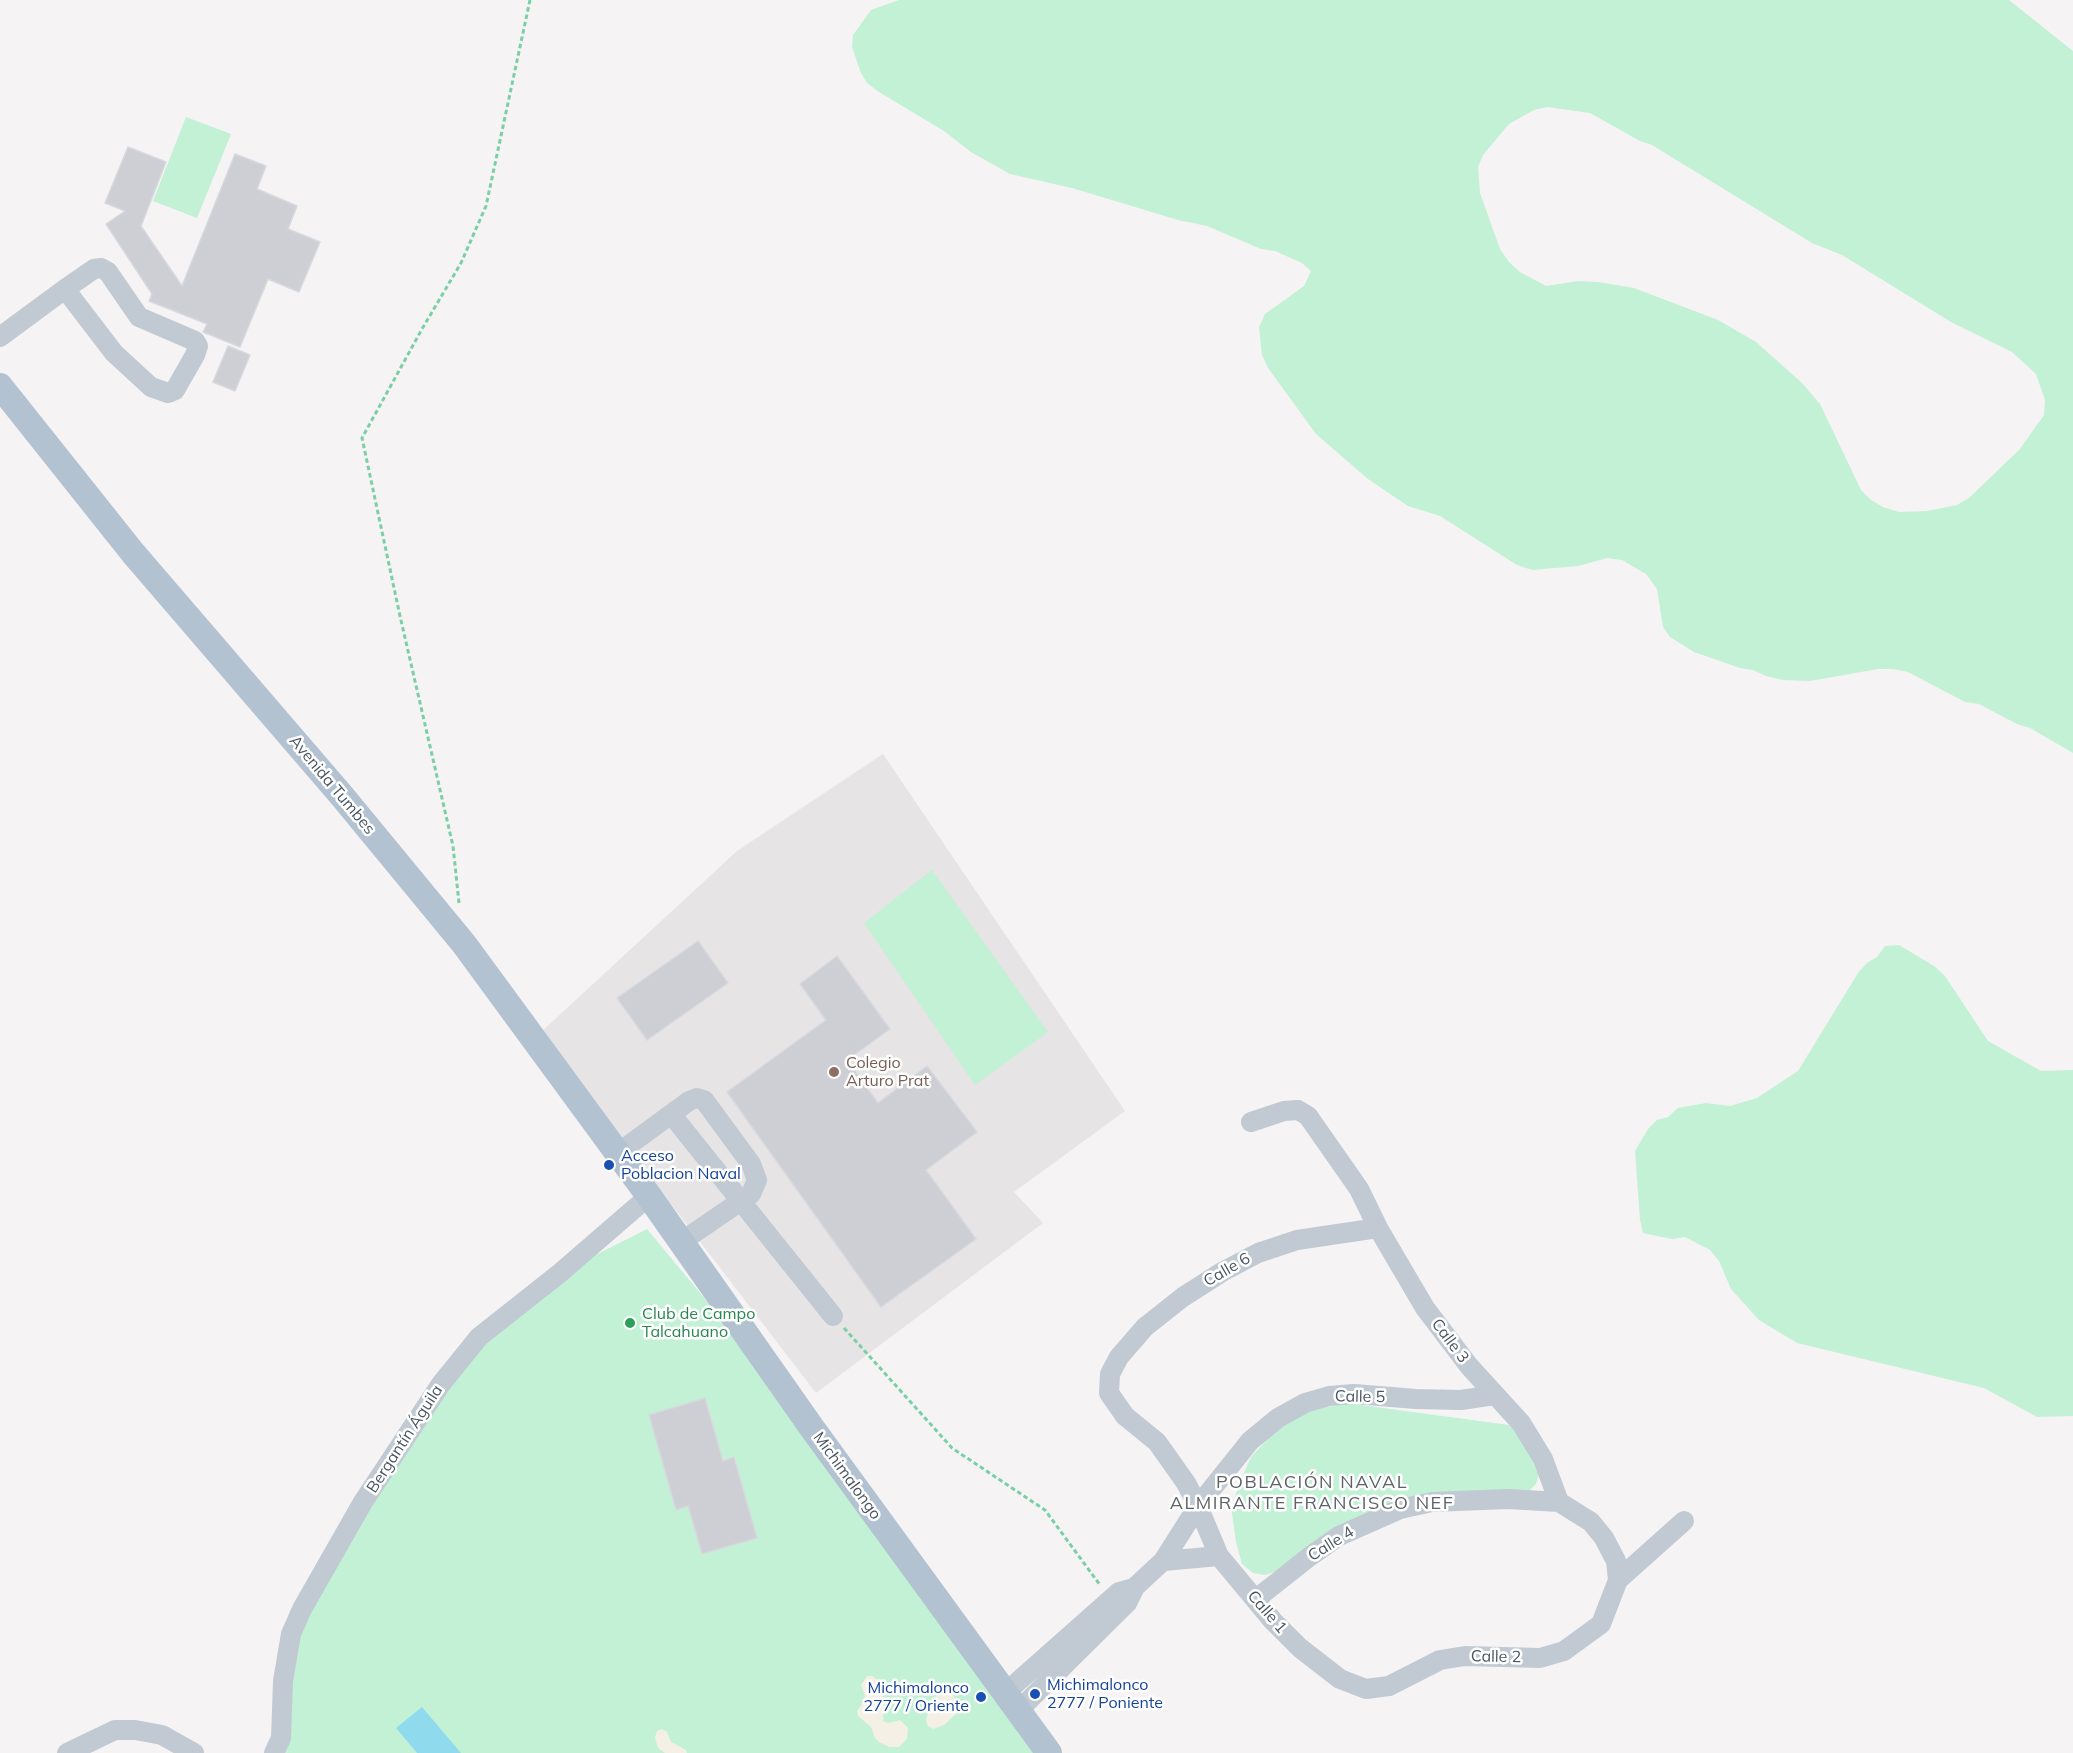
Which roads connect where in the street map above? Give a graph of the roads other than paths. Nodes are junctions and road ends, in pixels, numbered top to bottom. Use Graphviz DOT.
graph roads {
  1 [pos="65,290"];
  2 [pos="0,337"];
  3 [pos="0,386"];
  4 [pos="671,1113"];
  5 [pos="1251,1122"];
  6 [pos="618,1153"];
  7 [pos="649,1196"];
  8 [pos="740,1201"];
  9 [pos="1378,1227"];
  10 [pos="681,1242"];
  11 [pos="833,1316"];
  12 [pos="1110,1374"];
  13 [pos="1495,1395"];
  14 [pos="1559,1502"];
  15 [pos="1198,1506"];
  16 [pos="1684,1521"];
  17 [pos="1219,1556"];
  18 [pos="1163,1562"];
  19 [pos="1618,1580"];
  20 [pos="1135,1587"];
  21 [pos="1256,1599"];
  22 [pos="1366,1689"];
  23 [pos="1011,1702"];
  24 [pos="67,1753"];
  25 [pos="194,1753"];
  26 [pos="274,1753"];
  27 [pos="1048,1753"];
  1 -- 1 [label="street"];
  1 -- 2 [label="street"];
  3 -- 6 [label="main road, Avenida Tumbes"];
  4 -- 6 [label="street"];
  4 -- 8 [label="street"];
  4 -- 8 [label="street"];
  5 -- 9 [label="street, Calle 3"];
  6 -- 7 [label="main road, Avenida Tumbes"];
  7 -- 10 [label="main road, Michimalongo"];
  7 -- 26 [label="street, Bergantín Águila"];
  8 -- 10 [label="street"];
  8 -- 11 [label="street"];
  9 -- 12 [label="street, Calle 6"];
  9 -- 13 [label="street, Calle 3"];
  10 -- 23 [label="main road, Michimalongo"];
  12 -- 15 [label="street, Calle 1"];
  13 -- 14 [label="street, Calle 3"];
  13 -- 15 [label="street, Calle 5"];
  14 -- 19 [label="street"];
  14 -- 21 [label="street, Calle 4"];
  15 -- 17 [label="street, Calle 1"];
  15 -- 18 [label="street"];
  16 -- 19 [label="street"];
  17 -- 18 [label="street"];
  17 -- 21 [label="street, Calle 1"];
  18 -- 20 [label="street"];
  19 -- 22 [label="street, Calle 2"];
  20 -- 23 [label="street"];
  20 -- 23 [label="street"];
  21 -- 22 [label="street, Calle 1"];
  23 -- 27 [label="main road, Michimalongo"];
  24 -- 25 [label="street"];
}
